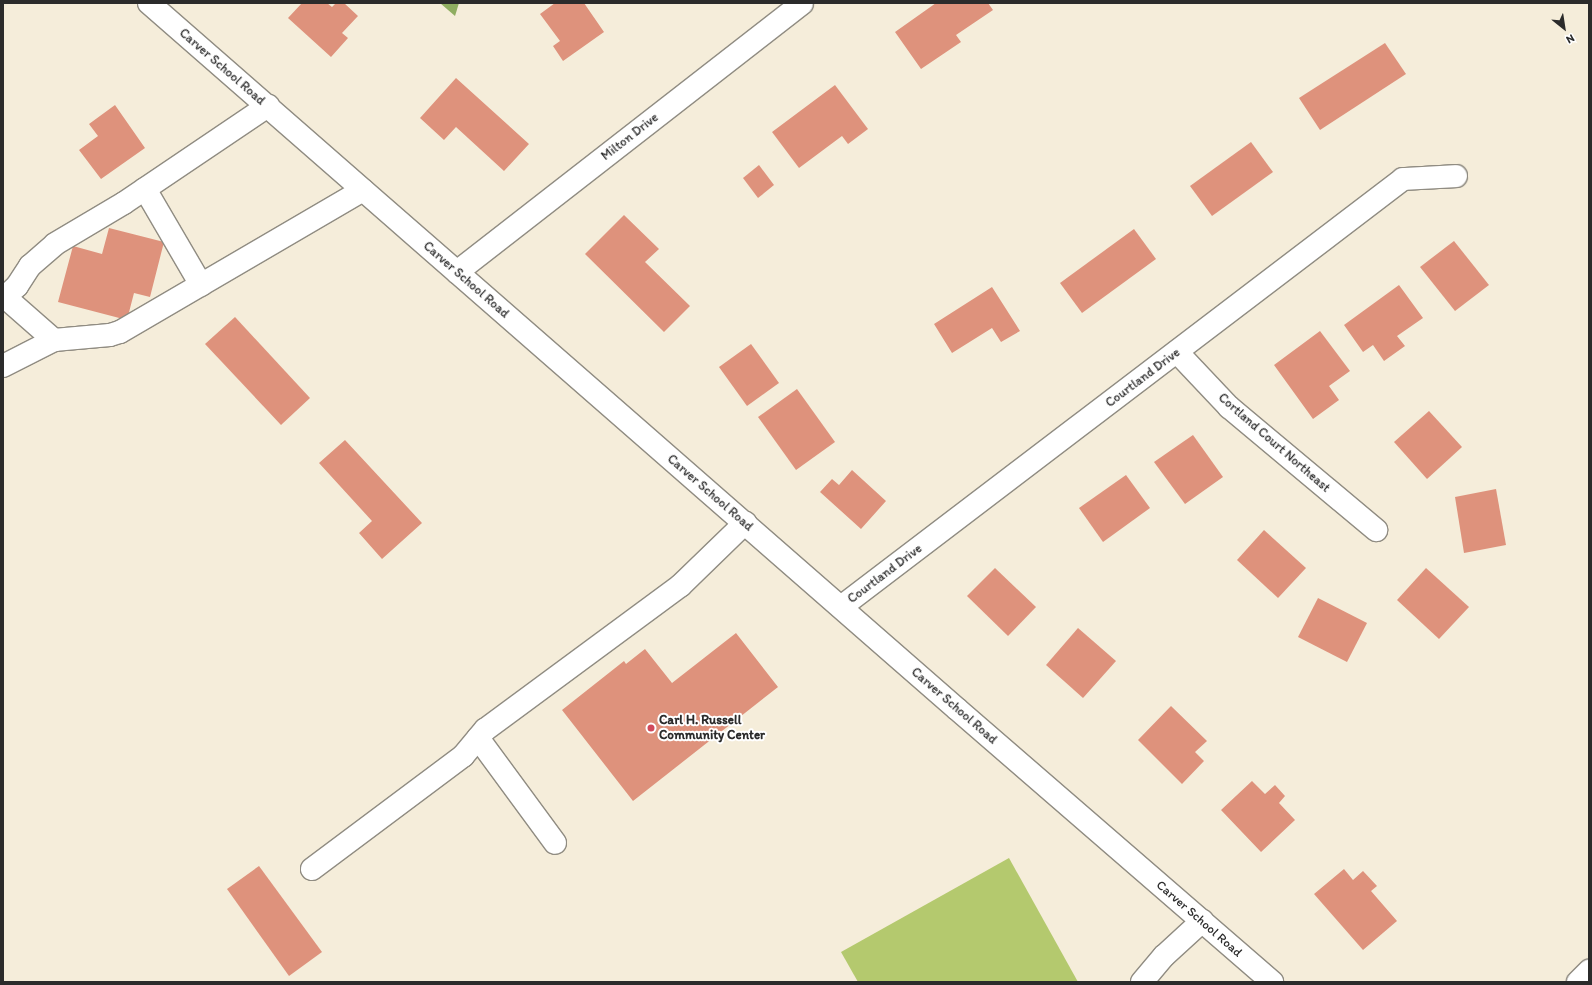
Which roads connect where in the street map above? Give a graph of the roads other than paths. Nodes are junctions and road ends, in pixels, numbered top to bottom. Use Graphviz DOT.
graph roads {
  1 [pos="149,3"];
  2 [pos="802,3"];
  3 [pos="268,106"];
  4 [pos="1456,176"];
  5 [pos="145,189"];
  6 [pos="363,190"];
  7 [pos="457,272"];
  8 [pos="202,286"];
  9 [pos="4,299"];
  10 [pos="54,340"];
  11 [pos="1177,352"];
  12 [pos="3,366"];
  13 [pos="745,523"];
  14 [pos="1376,530"];
  15 [pos="841,607"];
  16 [pos="478,738"];
  17 [pos="555,843"];
  18 [pos="312,870"];
  19 [pos="1202,921"];
  20 [pos="1589,971"];
  21 [pos="1142,982"];
  22 [pos="1272,982"];
  23 [pos="1578,982"];
  1 -- 3 [label="main road, Carver School Road"];
  2 -- 7 [label="main road, Milton Drive"];
  3 -- 5 [label="main road"];
  3 -- 6 [label="main road, Carver School Road"];
  4 -- 11 [label="main road, Courtland Drive"];
  5 -- 8 [label="main road"];
  5 -- 9 [label="main road"];
  6 -- 7 [label="main road, Carver School Road"];
  6 -- 8 [label="main road"];
  7 -- 13 [label="main road, Carver School Road"];
  8 -- 10 [label="main road"];
  9 -- 10 [label="main road"];
  10 -- 12 [label="main road"];
  11 -- 14 [label="main road, Cortland Court Northeast"];
  11 -- 15 [label="main road, Courtland Drive"];
  13 -- 15 [label="main road, Carver School Road"];
  13 -- 16 [label="main road"];
  15 -- 19 [label="main road, Carver School Road"];
  16 -- 17 [label="main road"];
  16 -- 18 [label="main road"];
  19 -- 21 [label="main road"];
  19 -- 22 [label="main road, Carver School Road"];
  20 -- 23 [label="main road"];
}
